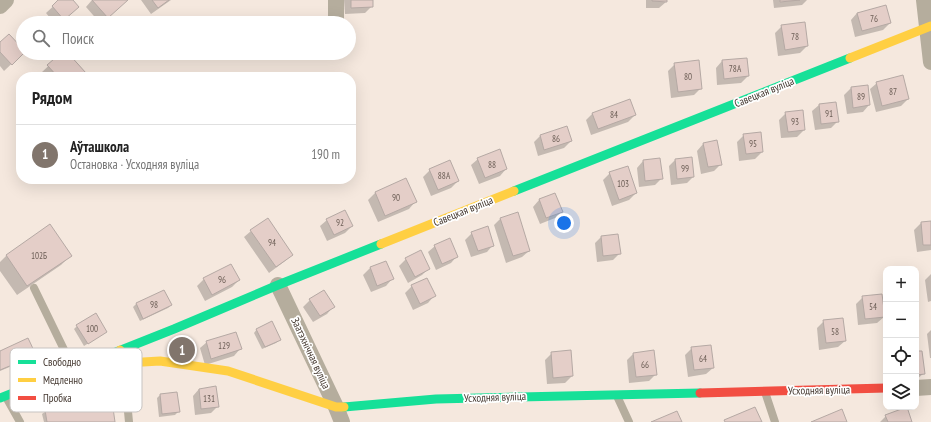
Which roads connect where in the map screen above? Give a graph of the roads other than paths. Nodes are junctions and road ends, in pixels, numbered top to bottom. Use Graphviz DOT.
graph roads {
  1 [pos="6,0"];
  2 [pos="336,0"];
  3 [pos="924,0"];
  4 [pos="0,6"];
  5 [pos="336,16"];
  6 [pos="929,27"];
  7 [pos="931,62"];
  8 [pos="278,285"];
  9 [pos="34,288"];
  10 [pos="63,348"];
  11 [pos="125,348"];
  12 [pos="142,362"];
  13 [pos="931,387"];
  14 [pos="883,388"];
  15 [pos="919,388"];
  16 [pos="764,391"];
  17 [pos="616,394"];
  18 [pos="3,396"];
  19 [pos="10,407"];
  20 [pos="336,407"];
  21 [pos="13,412"];
  22 [pos="128,412"];
  23 [pos="20,422"];
  24 [pos="129,422"];
  25 [pos="342,422"];
  26 [pos="629,422"];
  27 [pos="775,422"];
  1 -- 4 [label="street"];
  2 -- 5 [label="street"];
  3 -- 6 [label="street"];
  6 -- 7 [label="street"];
  6 -- 8 [label="street, Савецкая вуліца"];
  8 -- 11 [label="street, Савецкая вуліца"];
  8 -- 20 [label="street, Заатэхнічная вуліца"];
  9 -- 10 [label="lane"];
  12 -- 20 [label="street, Усходняя вуліца"];
  13 -- 15 [label="street"];
  14 -- 16 [label="street, Усходняя вуліца"];
  16 -- 17 [label="street, Усходняя вуліца"];
  16 -- 27 [label="lane"];
  17 -- 20 [label="street, Усходняя вуліца"];
  17 -- 26 [label="lane"];
  18 -- 19 [label="lane"];
  20 -- 25 [label="street, Заатэхнічная вуліца"];
  21 -- 23 [label="lane"];
  22 -- 24 [label="lane"];
}
